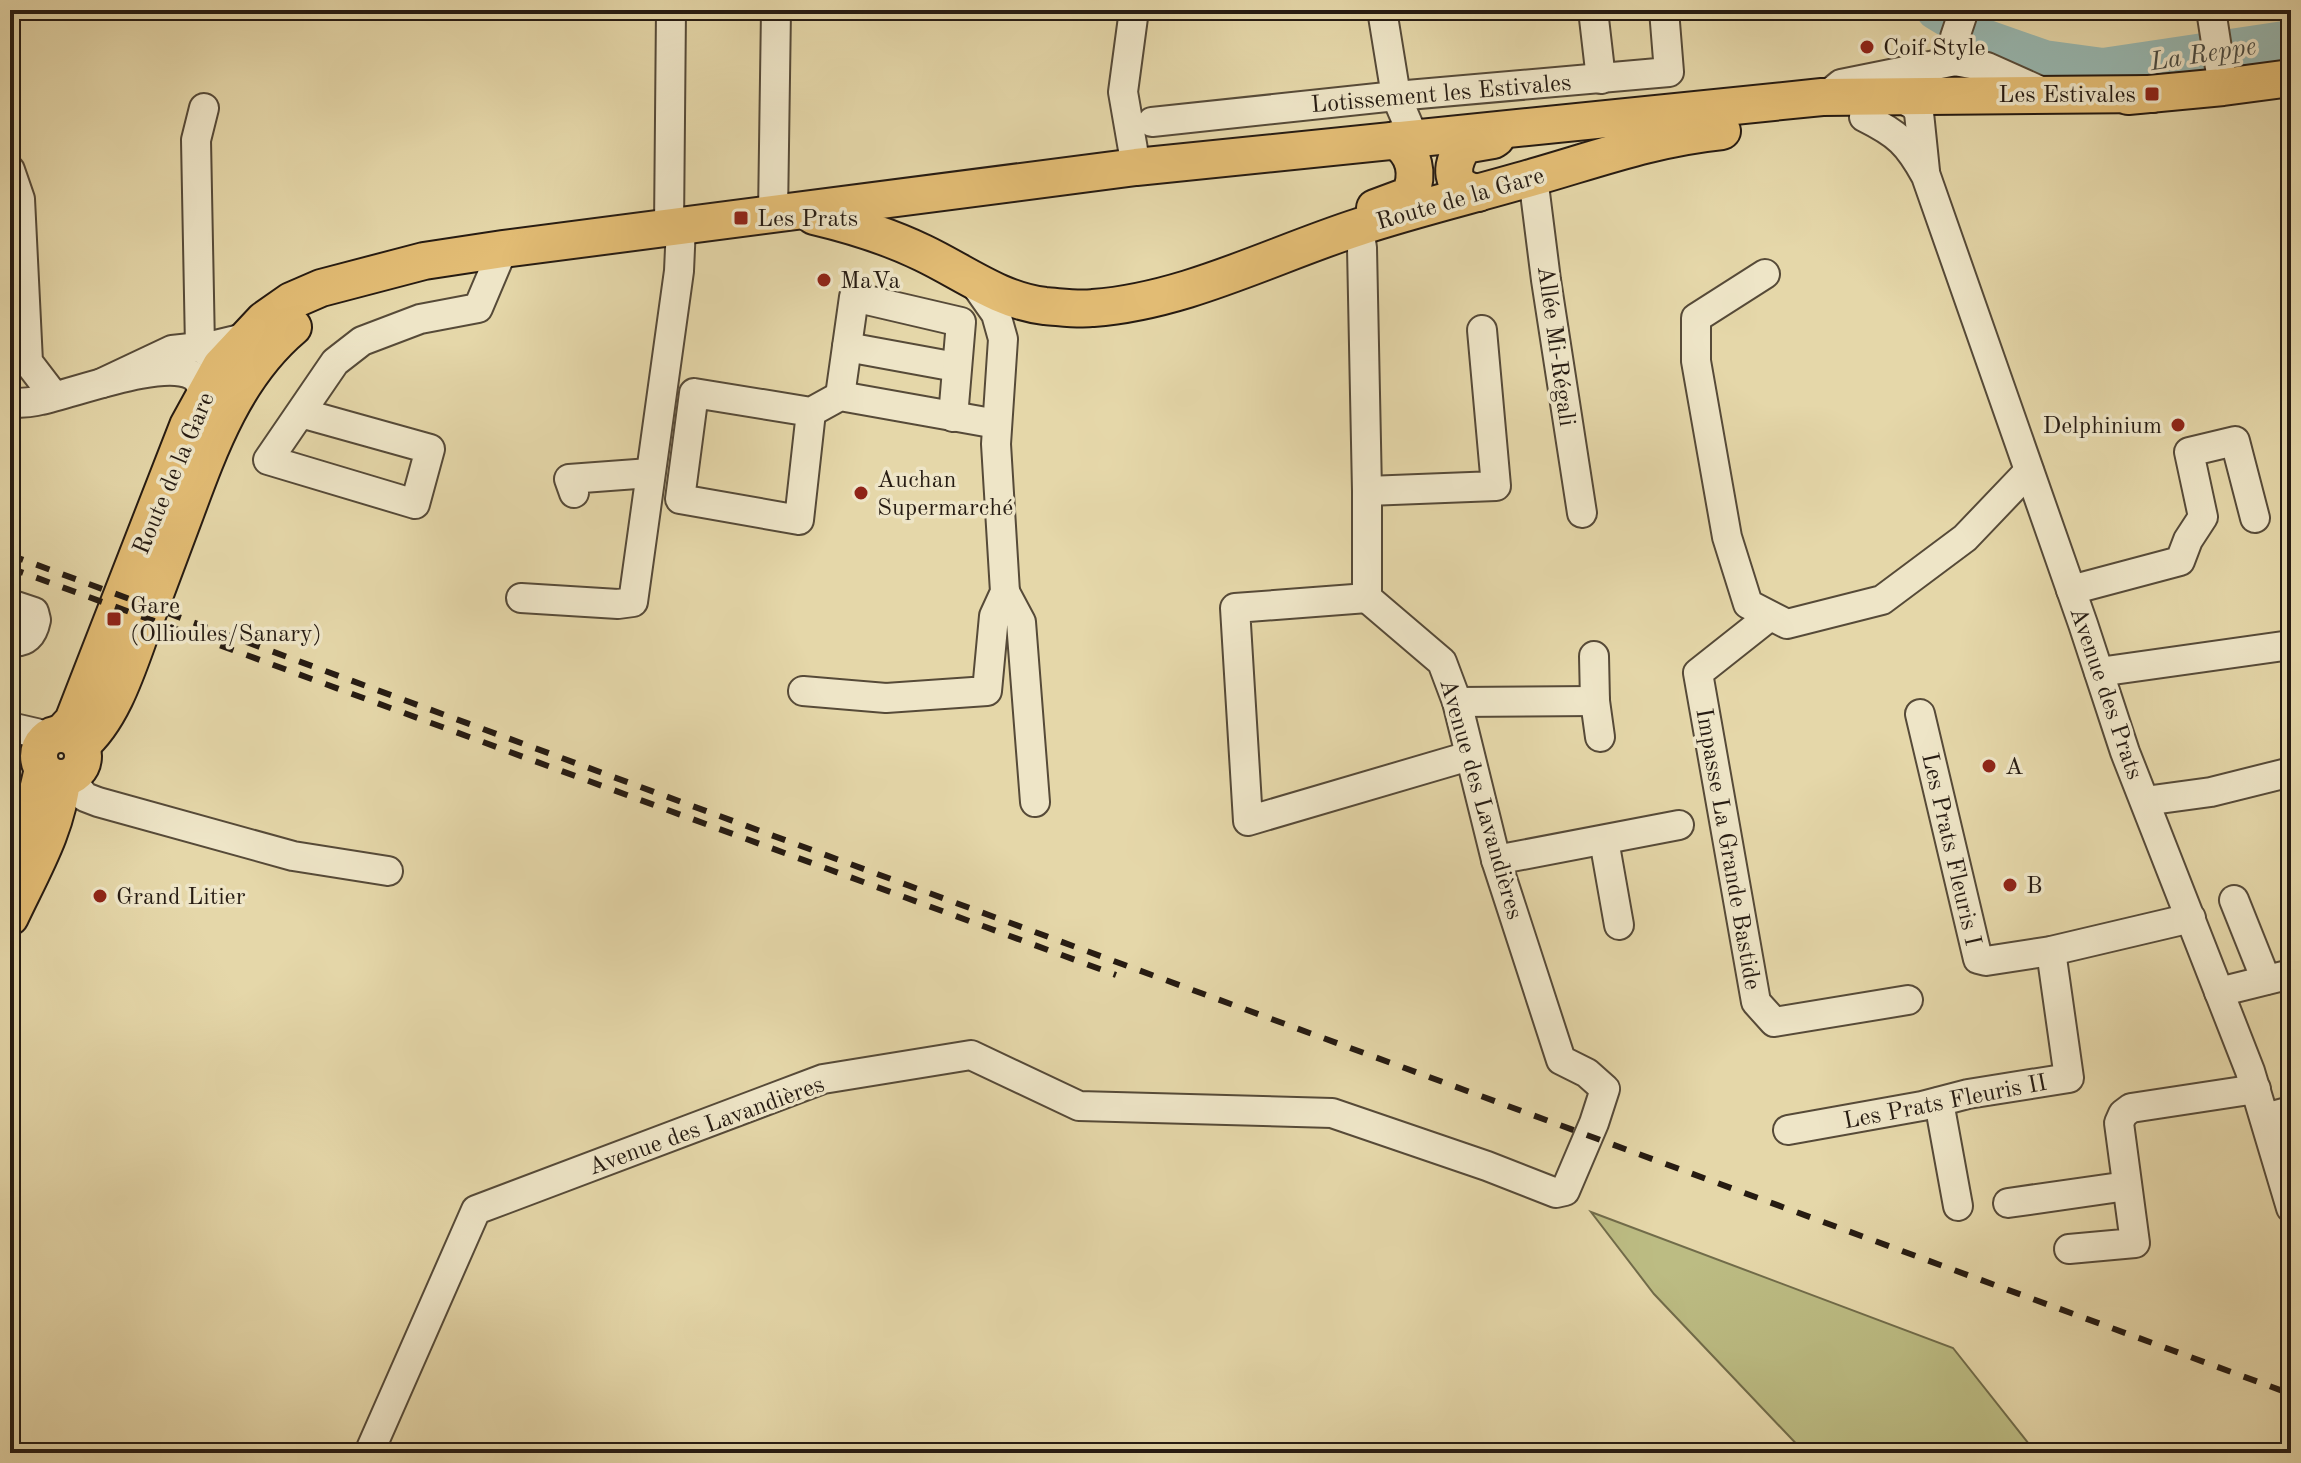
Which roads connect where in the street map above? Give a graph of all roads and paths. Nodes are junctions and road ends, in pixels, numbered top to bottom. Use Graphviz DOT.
graph roads {
  1 [pos="671,10"];
  2 [pos="776,10"];
  3 [pos="1134,10"];
  4 [pos="1382,10"];
  5 [pos="1593,10"];
  6 [pos="1664,10"];
  7 [pos="2211,10"];
  8 [pos="1958,36"];
  9 [pos="2219,63"];
  10 [pos="2291,78"];
  11 [pos="1601,79"];
  12 [pos="2045,94"];
  13 [pos="2152,94"];
  14 [pos="1383,97"];
  15 [pos="1825,97"];
  16 [pos="1909,104"];
  17 [pos="204,108"];
  18 [pos="1864,117"];
  19 [pos="1594,119"];
  20 [pos="1152,122"];
  21 [pos="1505,128"];
  22 [pos="1393,140"];
  23 [pos="1136,167"];
  24 [pos="10,170"];
  25 [pos="1544,174"];
  26 [pos="1926,176"];
  27 [pos="1023,181"];
  28 [pos="1478,193"];
  29 [pos="783,213"];
  30 [pos="675,227"];
  31 [pos="1359,227"];
  32 [pos="503,249"];
  33 [pos="924,253"];
  34 [pos="1765,274"];
  35 [pos="972,280"];
  36 [pos="1041,306"];
  37 [pos="1482,330"];
  38 [pos="1003,339"];
  39 [pos="847,347"];
  40 [pos="219,367"];
  41 [pos="956,367"];
  42 [pos="54,396"];
  43 [pos="840,396"];
  44 [pos="10,403"];
  45 [pos="811,412"];
  46 [pos="301,413"];
  47 [pos="953,417"];
  48 [pos="997,424"];
  49 [pos="2029,471"];
  50 [pos="650,473"];
  51 [pos="1367,491"];
  52 [pos="574,493"];
  53 [pos="1582,513"];
  54 [pos="2255,518"];
  55 [pos="2071,590"];
  56 [pos="1005,592"];
  57 [pos="521,598"];
  58 [pos="1367,598"];
  59 [pos="10,604"];
  60 [pos="1770,616"];
  61 [pos="10,641"];
  62 [pos="2291,645"];
  63 [pos="1594,656"];
  64 [pos="2099,672"];
  65 [pos="803,691"];
  66 [pos="1595,701"];
  67 [pos="1457,702"];
  68 [pos="1920,714"];
  69 [pos="1600,737"];
  70 [pos="40,746"];
  71 [pos="1469,756"];
  72 [pos="2287,773"];
  73 [pos="2145,801"];
  74 [pos="1035,802"];
  75 [pos="1679,825"];
  76 [pos="1604,840"];
  77 [pos="10,857"];
  78 [pos="1496,860"];
  79 [pos="388,871"];
  80 [pos="2234,900"];
  81 [pos="10,917"];
  82 [pos="2191,918"];
  83 [pos="1619,925"];
  84 [pos="2051,951"];
  85 [pos="2278,977"];
  86 [pos="2219,992"];
  87 [pos="1908,1000"];
  88 [pos="2256,1089"];
  89 [pos="1939,1102"];
  90 [pos="2278,1115"];
  91 [pos="1788,1130"];
  92 [pos="2127,1186"];
  93 [pos="2008,1203"];
  94 [pos="1958,1206"];
  95 [pos="2291,1208"];
  96 [pos="2069,1249"];
  97 [pos="369,1453"];
  1 -- 30 [label="street"];
  2 -- 29 [label="street"];
  3 -- 23 [label="street"];
  4 -- 14 [label="street"];
  5 -- 11 [label="street"];
  6 -- 11 [label="street, Lotissement les Estivales"];
  7 -- 9 [label="street"];
  8 -- 12 [label="street"];
  8 -- 15 [label="street"];
  9 -- 10 [label="main road, Route de la Gare"];
  9 -- 13 [label="main road, Route de la Gare"];
  11 -- 14 [label="street, Lotissement les Estivales"];
  12 -- 13 [label="main road, Route de la Gare"];
  12 -- 16 [label="main road, Route de la Gare"];
  13 -- 16 [label="main road, Route de la Gare"];
  14 -- 20 [label="street, Lotissement les Estivales"];
  14 -- 22 [label="street"];
  14 -- 22 [label="street"];
  15 -- 16 [label="main road, Route de la Gare"];
  15 -- 19 [label="main road, Route de la Gare"];
  16 -- 18 [label="main road, Route de la Gare"];
  16 -- 26 [label="street, Avenue des Prats"];
  17 -- 40 [label="street"];
  18 -- 25 [label="main road, Route de la Gare"];
  18 -- 26 [label="street, Avenue des Prats"];
  19 -- 21 [label="main road, Route de la Gare"];
  19 -- 25 [label="main road"];
  21 -- 22 [label="main road, Route de la Gare"];
  21 -- 28 [label="main road"];
  22 -- 23 [label="main road, Route de la Gare"];
  22 -- 31 [label="main road"];
  23 -- 27 [label="main road, Route de la Gare"];
  24 -- 42 [label="street"];
  25 -- 28 [label="main road, Route de la Gare"];
  25 -- 53 [label="street, Allée Mi-Régali"];
  26 -- 49 [label="street, Avenue des Prats"];
  27 -- 29 [label="main road, Route de la Gare"];
  27 -- 33 [label="main road"];
  28 -- 31 [label="main road, Route de la Gare"];
  29 -- 30 [label="main road, Route de la Gare"];
  29 -- 33 [label="main road, Route de la Gare"];
  30 -- 32 [label="main road, Route de la Gare"];
  30 -- 50 [label="street"];
  31 -- 36 [label="main road, Route de la Gare"];
  31 -- 51 [label="street"];
  32 -- 40 [label="main road, Route de la Gare"];
  32 -- 46 [label="street"];
  33 -- 35 [label="main road, Route de la Gare"];
  34 -- 60 [label="street"];
  35 -- 36 [label="main road, Route de la Gare"];
  35 -- 38 [label="street"];
  36 -- 38 [label="street"];
  37 -- 51 [label="street"];
  38 -- 48 [label="street"];
  39 -- 41 [label="street"];
  39 -- 41 [label="street"];
  39 -- 43 [label="street"];
  40 -- 42 [label="street"];
  40 -- 70 [label="main road, Route de la Gare"];
  40 -- 70 [label="main road, Route de la Gare"];
  41 -- 47 [label="street"];
  42 -- 44 [label="street"];
  43 -- 45 [label="street"];
  43 -- 47 [label="street"];
  45 -- 45 [label="street"];
  46 -- 46 [label="street"];
  47 -- 48 [label="street"];
  48 -- 56 [label="street"];
  49 -- 55 [label="street, Avenue des Prats"];
  49 -- 60 [label="street"];
  50 -- 52 [label="street"];
  50 -- 57 [label="street"];
  51 -- 58 [label="street"];
  54 -- 55 [label="street"];
  55 -- 64 [label="street, Avenue des Prats"];
  56 -- 65 [label="street"];
  56 -- 74 [label="street"];
  58 -- 67 [label="street, Avenue des Lavandières"];
  58 -- 71 [label="street"];
  59 -- 61 [label="street"];
  60 -- 87 [label="street, Impasse La Grande Bastide"];
  62 -- 64 [label="street"];
  63 -- 66 [label="street"];
  64 -- 73 [label="street, Avenue des Prats"];
  66 -- 67 [label="street"];
  66 -- 69 [label="street"];
  67 -- 71 [label="street, Avenue des Lavandières"];
  68 -- 84 [label="street, Les Prats Fleuris I"];
  70 -- 77 [label="main road"];
  70 -- 79 [label="street"];
  70 -- 81 [label="main road"];
  71 -- 78 [label="street, Avenue des Lavandières"];
  72 -- 73 [label="street"];
  73 -- 82 [label="street, Avenue des Prats"];
  75 -- 76 [label="street"];
  76 -- 78 [label="street"];
  76 -- 83 [label="street"];
  78 -- 97 [label="street, Avenue des Lavandières"];
  80 -- 85 [label="street"];
  82 -- 84 [label="street, Les Prats Fleuris I"];
  82 -- 86 [label="street, Avenue des Prats"];
  84 -- 89 [label="street, Les Prats Fleuris II"];
  85 -- 86 [label="street"];
  86 -- 88 [label="street, Avenue des Prats"];
  88 -- 90 [label="street, Avenue des Prats"];
  88 -- 92 [label="street"];
  89 -- 91 [label="street, Les Prats Fleuris II"];
  89 -- 94 [label="street"];
  90 -- 95 [label="street, Avenue des Prats"];
  92 -- 93 [label="street"];
  92 -- 96 [label="street"];
}
